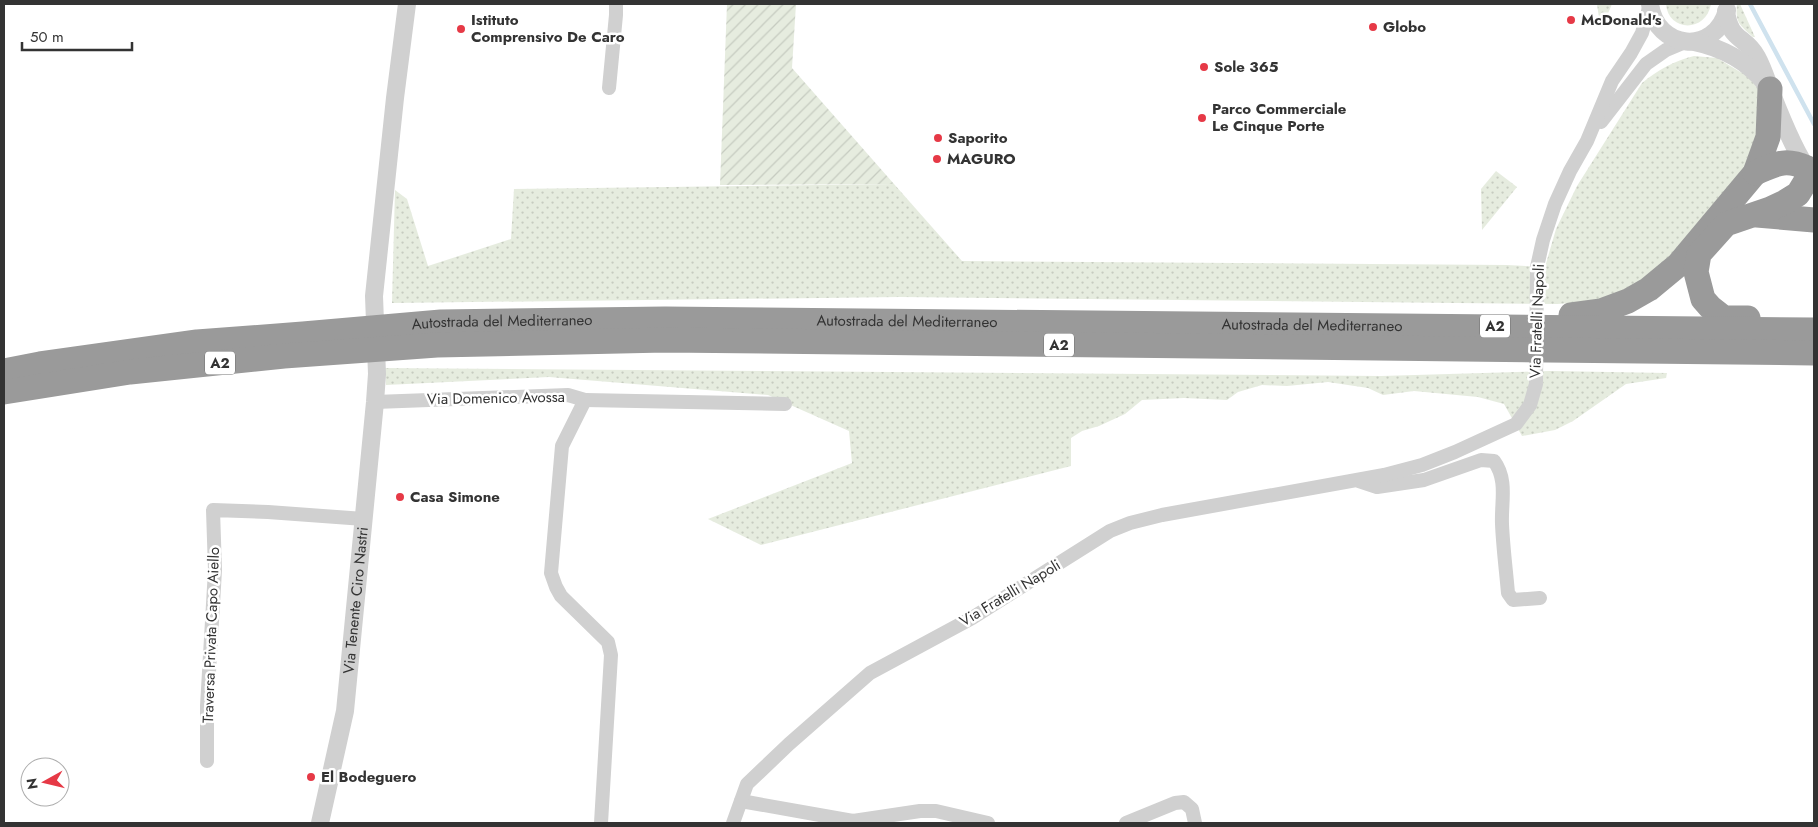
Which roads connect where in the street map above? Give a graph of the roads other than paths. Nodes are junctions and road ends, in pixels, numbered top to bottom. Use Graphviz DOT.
graph roads {
  1 [pos="407,4"];
  2 [pos="616,4"];
  3 [pos="1650,4"];
  4 [pos="1727,8"];
  5 [pos="1690,42"];
  6 [pos="609,88"];
  7 [pos="1770,89"];
  8 [pos="1587,141"];
  9 [pos="1755,172"];
  10 [pos="1811,172"];
  11 [pos="1752,214"];
  12 [pos="1814,220"];
  13 [pos="1814,320"];
  14 [pos="1175,322"];
  15 [pos="1814,330"];
  16 [pos="437,345"];
  17 [pos="1786,353"];
  18 [pos="1814,354"];
  19 [pos="1814,362"];
  20 [pos="40,364"];
  21 [pos="4,366"];
  22 [pos="4,371"];
  23 [pos="4,392"];
  24 [pos="585,400"];
  25 [pos="375,402"];
  26 [pos="785,404"];
  27 [pos="4,410"];
  28 [pos="1356,480"];
  29 [pos="364,519"];
  30 [pos="1540,598"];
  31 [pos="207,761"];
  32 [pos="741,801"];
  33 [pos="320,823"];
  34 [pos="601,823"];
  35 [pos="733,823"];
  36 [pos="988,823"];
  37 [pos="1126,823"];
  38 [pos="1194,823"];
  1 -- 25 [label="street, Via Tenente Ciro Nastri"];
  2 -- 6 [label="street"];
  3 -- 5 [label="street"];
  3 -- 8 [label="street, Via Fratelli Napoli"];
  4 -- 5 [label="street"];
  4 -- 7 [label="street"];
  5 -- 7 [label="street"];
  5 -- 8 [label="street, Via Fratelli Napoli"];
  7 -- 9 [label="highway"];
  7 -- 10 [label="street"];
  8 -- 28 [label="street, Via Fratelli Napoli"];
  9 -- 10 [label="highway"];
  9 -- 14 [label="highway"];
  10 -- 11 [label="highway"];
  11 -- 12 [label="highway"];
  11 -- 13 [label="highway"];
  14 -- 15 [label="highway, Autostrada del Mediterraneo / A2"];
  14 -- 20 [label="highway, Autostrada del Mediterraneo / A2"];
  16 -- 17 [label="highway, Autostrada del Mediterraneo / A2"];
  16 -- 23 [label="highway, Autostrada del Mediterraneo / A2"];
  16 -- 27 [label="highway"];
  17 -- 18 [label="highway, Autostrada del Mediterraneo / A2"];
  17 -- 19 [label="highway"];
  20 -- 21 [label="highway"];
  20 -- 22 [label="highway, Autostrada del Mediterraneo / A2"];
  24 -- 25 [label="street, Via Domenico Avossa"];
  24 -- 26 [label="street"];
  24 -- 34 [label="street, Via Domenico Avossa"];
  25 -- 29 [label="street, Via Tenente Ciro Nastri"];
  28 -- 30 [label="street, Via Fratelli Napoli"];
  28 -- 32 [label="street, Via Fratelli Napoli"];
  29 -- 31 [label="street, Traversa Privata Capo Aiello"];
  29 -- 33 [label="street, Via Tenente Ciro Nastri"];
  32 -- 35 [label="street, Via Fratelli Napoli"];
  32 -- 36 [label="street"];
  37 -- 38 [label="street"];
}
